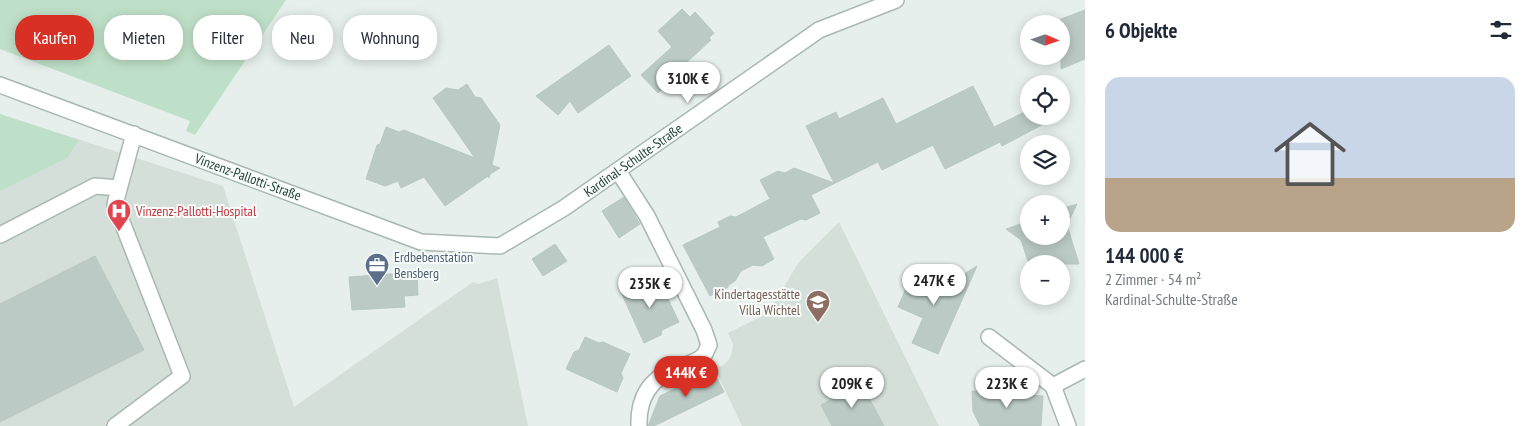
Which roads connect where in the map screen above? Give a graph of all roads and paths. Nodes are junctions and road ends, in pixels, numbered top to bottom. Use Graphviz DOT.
graph roads {
  1 [pos="896,0"];
  2 [pos="0,85"];
  3 [pos="134,134"];
  4 [pos="618,171"];
  5 [pos="119,188"];
  6 [pos="0,236"];
  7 [pos="500,246"];
  8 [pos="989,337"];
  9 [pos="1085,369"];
  10 [pos="1053,386"];
  11 [pos="115,426"];
  12 [pos="639,426"];
  13 [pos="1068,426"];
  1 -- 4 [label="street, Kardinal-Schulte-Straße"];
  2 -- 3 [label="street, Vinzenz-Pallotti-Straße"];
  3 -- 5 [label="street"];
  3 -- 7 [label="street, Vinzenz-Pallotti-Straße"];
  4 -- 7 [label="street, Kardinal-Schulte-Straße"];
  4 -- 12 [label="street"];
  5 -- 6 [label="street"];
  5 -- 11 [label="street"];
  8 -- 10 [label="street"];
  9 -- 10 [label="street"];
  10 -- 13 [label="street"];
}
